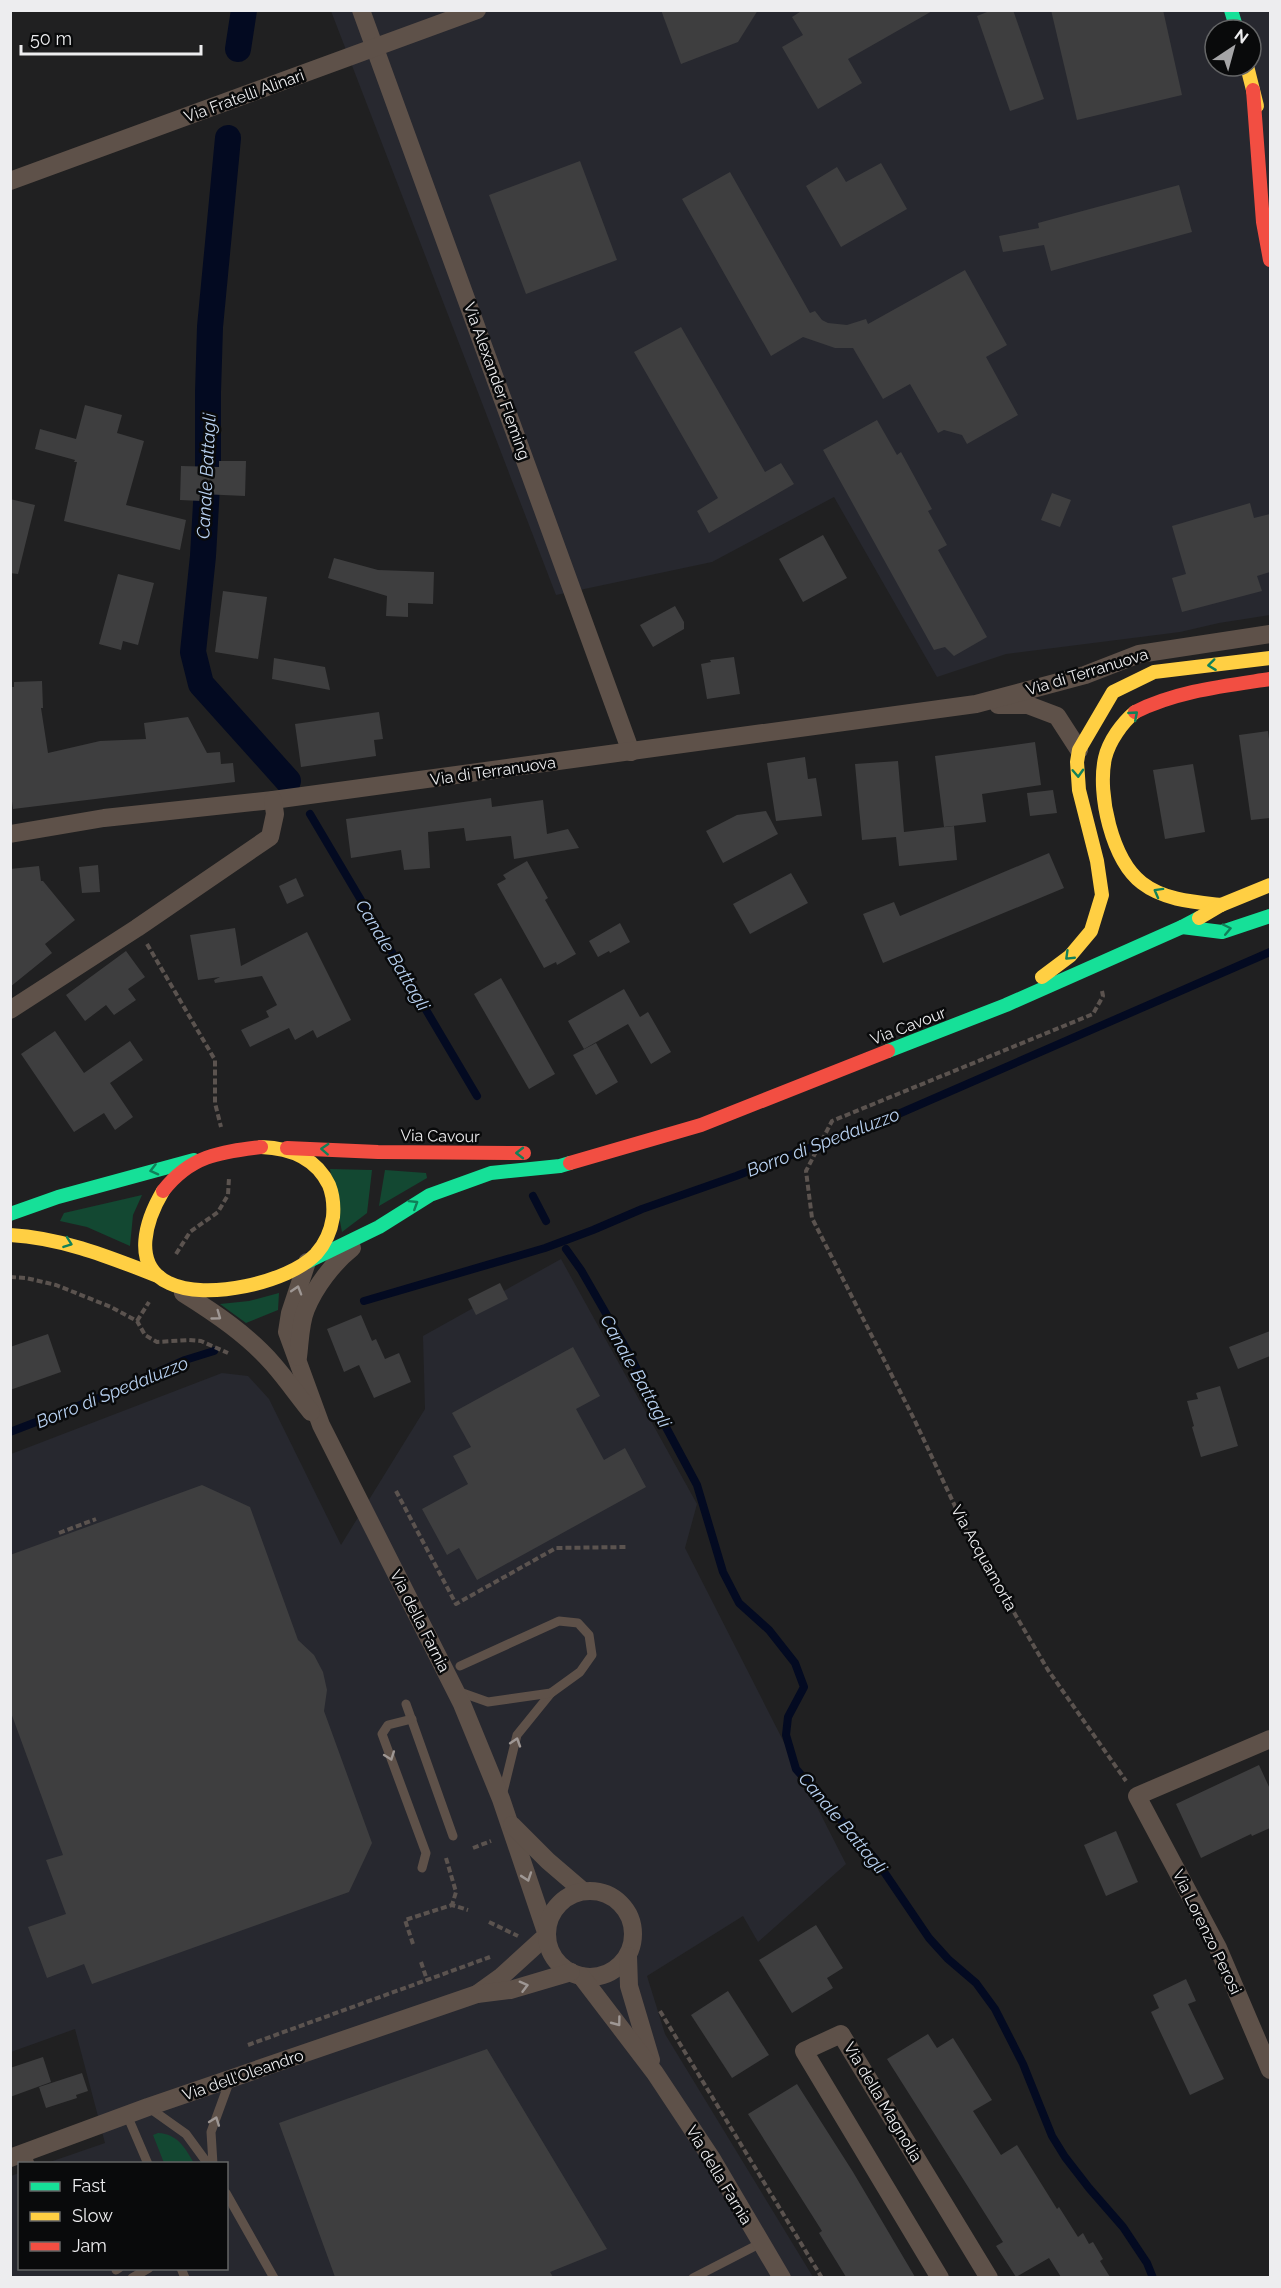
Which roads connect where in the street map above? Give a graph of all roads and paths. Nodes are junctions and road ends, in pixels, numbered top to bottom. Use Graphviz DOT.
graph roads {
  1 [pos="361,10"];
  2 [pos="477,10"];
  3 [pos="376,48"];
  4 [pos="1253,78"];
  5 [pos="1258,89"];
  6 [pos="1270,129"];
  7 [pos="1270,164"];
  8 [pos="10,180"];
  9 [pos="1270,260"];
  10 [pos="1270,634"];
  11 [pos="1270,658"];
  12 [pos="1270,679"];
  13 [pos="976,704"];
  14 [pos="1079,750"];
  15 [pos="631,752"];
  16 [pos="273,800"];
  17 [pos="10,834"];
  18 [pos="1270,885"];
  19 [pos="1221,905"];
  20 [pos="1270,916"];
  21 [pos="1182,927"];
  22 [pos="137,928"];
  23 [pos="1098,964"];
  24 [pos="1006,1005"];
  25 [pos="10,1010"];
  26 [pos="222,1130"];
  27 [pos="641,1144"];
  28 [pos="273,1147"];
  29 [pos="561,1150"];
  30 [pos="539,1152"];
  31 [pos="211,1155"];
  32 [pos="229,1176"];
  33 [pos="10,1214"];
  34 [pos="379,1227"];
  35 [pos="10,1235"];
  36 [pos="174,1257"];
  37 [pos="307,1262"];
  38 [pos="10,1277"];
  39 [pos="163,1280"];
  40 [pos="151,1299"];
  41 [pos="137,1321"];
  42 [pos="228,1353"];
  43 [pos="298,1358"];
  44 [pos="321,1425"];
  45 [pos="396,1491"];
  46 [pos="96,1519"];
  47 [pos="59,1533"];
  48 [pos="628,1547"];
  49 [pos="460,1666"];
  50 [pos="455,1690"];
  51 [pos="551,1692"];
  52 [pos="406,1704"];
  53 [pos="412,1719"];
  54 [pos="1270,1739"];
  55 [pos="1137,1796"];
  56 [pos="501,1798"];
  57 [pos="508,1822"];
  58 [pos="453,1836"];
  59 [pos="491,1841"];
  60 [pos="473,1848"];
  61 [pos="456,1854"];
  62 [pos="446,1858"];
  63 [pos="438,1861"];
  64 [pos="422,1869"];
  65 [pos="583,1891"];
  66 [pos="452,1905"];
  67 [pos="468,1910"];
  68 [pos="489,1922"];
  69 [pos="547,1935"];
  70 [pos="522,1938"];
  71 [pos="413,1944"];
  72 [pos="628,1956"];
  73 [pos="490,1957"];
  74 [pos="421,1962"];
  75 [pos="576,1974"];
  76 [pos="427,1980"];
  77 [pos="477,1994"];
  78 [pos="660,2010"];
  79 [pos="248,2045"];
  80 [pos="1270,2070"];
  81 [pos="655,2073"];
  82 [pos="230,2080"];
  83 [pos="148,2107"];
  84 [pos="127,2115"];
  85 [pos="22,2158"];
  86 [pos="148,2162"];
  87 [pos="207,2162"];
  88 [pos="213,2162"];
  89 [pos="228,2196"];
  90 [pos="761,2243"];
  91 [pos="274,2277"];
  92 [pos="693,2277"];
  93 [pos="782,2277"];
  94 [pos="822,2277"];
  95 [pos="940,2277"];
  96 [pos="989,2277"];
  1 -- 3 [label="street, Via Alexander Fleming"];
  2 -- 3 [label="street, Via Fratelli Alinari"];
  3 -- 8 [label="street, Via Fratelli Alinari"];
  3 -- 15 [label="street, Via Alexander Fleming"];
  4 -- 5 [label="main road"];
  5 -- 6 [label="main road"];
  5 -- 7 [label="main road"];
  5 -- 9 [label="main road"];
  10 -- 13 [label="street, Via di Terranuova"];
  11 -- 14 [label="main road, one-way"];
  19 -- 12 [label="main road, one-way"];
  13 -- 14 [label="street, Via di Terranuova"];
  13 -- 15 [label="street, Via di Terranuova"];
  14 -- 24 [label="main road, one-way"];
  15 -- 16 [label="street, Via di Terranuova"];
  16 -- 17 [label="street, Via di Terranuova"];
  16 -- 22 [label="street"];
  18 -- 19 [label="main road, Via Cavour"];
  19 -- 21 [label="main road, Via Cavour"];
  21 -- 20 [label="main road, one-way"];
  21 -- 23 [label="main road, Via Cavour"];
  22 -- 25 [label="street"];
  22 -- 26 [label="path"];
  23 -- 24 [label="main road, Via Cavour"];
  23 -- 55 [label="path, Via Acquamorta"];
  24 -- 27 [label="main road, Via Cavour"];
  27 -- 29 [label="main road, Via Cavour"];
  34 -- 27 [label="main road, Via Cavour, one-way"];
  30 -- 28 [label="main road, Via Cavour, one-way"];
  28 -- 31 [label="main road, Via Cavour"];
  28 -- 37 [label="main road, Via Cavour"];
  31 -- 33 [label="main road, Via Cavour, one-way"];
  31 -- 39 [label="main road, Via Cavour"];
  32 -- 36 [label="path"];
  34 -- 37 [label="main road, Via Cavour"];
  34 -- 43 [label="street, Via della Farnia"];
  35 -- 39 [label="main road, Via Cavour, one-way"];
  37 -- 39 [label="main road, Via Cavour"];
  43 -- 37 [label="street, Via della Farnia, one-way"];
  38 -- 41 [label="path"];
  39 -- 44 [label="street, Via della Farnia, one-way"];
  40 -- 41 [label="path"];
  41 -- 42 [label="path"];
  43 -- 44 [label="street, Via della Farnia"];
  44 -- 50 [label="street, Via della Farnia"];
  45 -- 48 [label="path"];
  46 -- 47 [label="path"];
  49 -- 51 [label="lane"];
  50 -- 51 [label="lane"];
  50 -- 56 [label="street, Via della Farnia"];
  56 -- 51 [label="lane, one-way"];
  52 -- 53 [label="lane"];
  53 -- 58 [label="lane"];
  53 -- 64 [label="lane, one-way"];
  54 -- 55 [label="street"];
  55 -- 80 [label="street, Via Lorenzo Perosi"];
  56 -- 57 [label="street, Via della Farnia"];
  57 -- 65 [label="street, Via della Farnia"];
  57 -- 69 [label="street, Via della Farnia, one-way"];
  59 -- 60 [label="path"];
  61 -- 62 [label="path"];
  62 -- 63 [label="path"];
  62 -- 66 [label="path"];
  65 -- 69 [label="street"];
  65 -- 72 [label="street, Via della Farnia"];
  66 -- 67 [label="path"];
  66 -- 71 [label="path"];
  68 -- 70 [label="path"];
  69 -- 75 [label="street, Via della Farnia"];
  69 -- 77 [label="street, Via dell'Oleandro"];
  72 -- 75 [label="street"];
  72 -- 81 [label="street, Via della Farnia"];
  73 -- 76 [label="path"];
  74 -- 76 [label="path"];
  77 -- 75 [label="street, Via dell'Oleandro, one-way"];
  75 -- 81 [label="street, Via della Farnia, one-way"];
  76 -- 79 [label="path"];
  77 -- 82 [label="street, Via dell'Oleandro"];
  78 -- 94 [label="path"];
  81 -- 90 [label="street, Via della Farnia"];
  82 -- 83 [label="street, Via dell'Oleandro"];
  88 -- 82 [label="lane, one-way"];
  83 -- 84 [label="street, Via dell'Oleandro"];
  83 -- 87 [label="lane"];
  84 -- 85 [label="street, Via dell'Oleandro"];
  84 -- 86 [label="lane"];
  89 -- 91 [label="lane"];
  90 -- 92 [label="lane"];
  90 -- 93 [label="street, Via della Farnia"];
  95 -- 96 [label="street, Via della Magnolia"];
}
